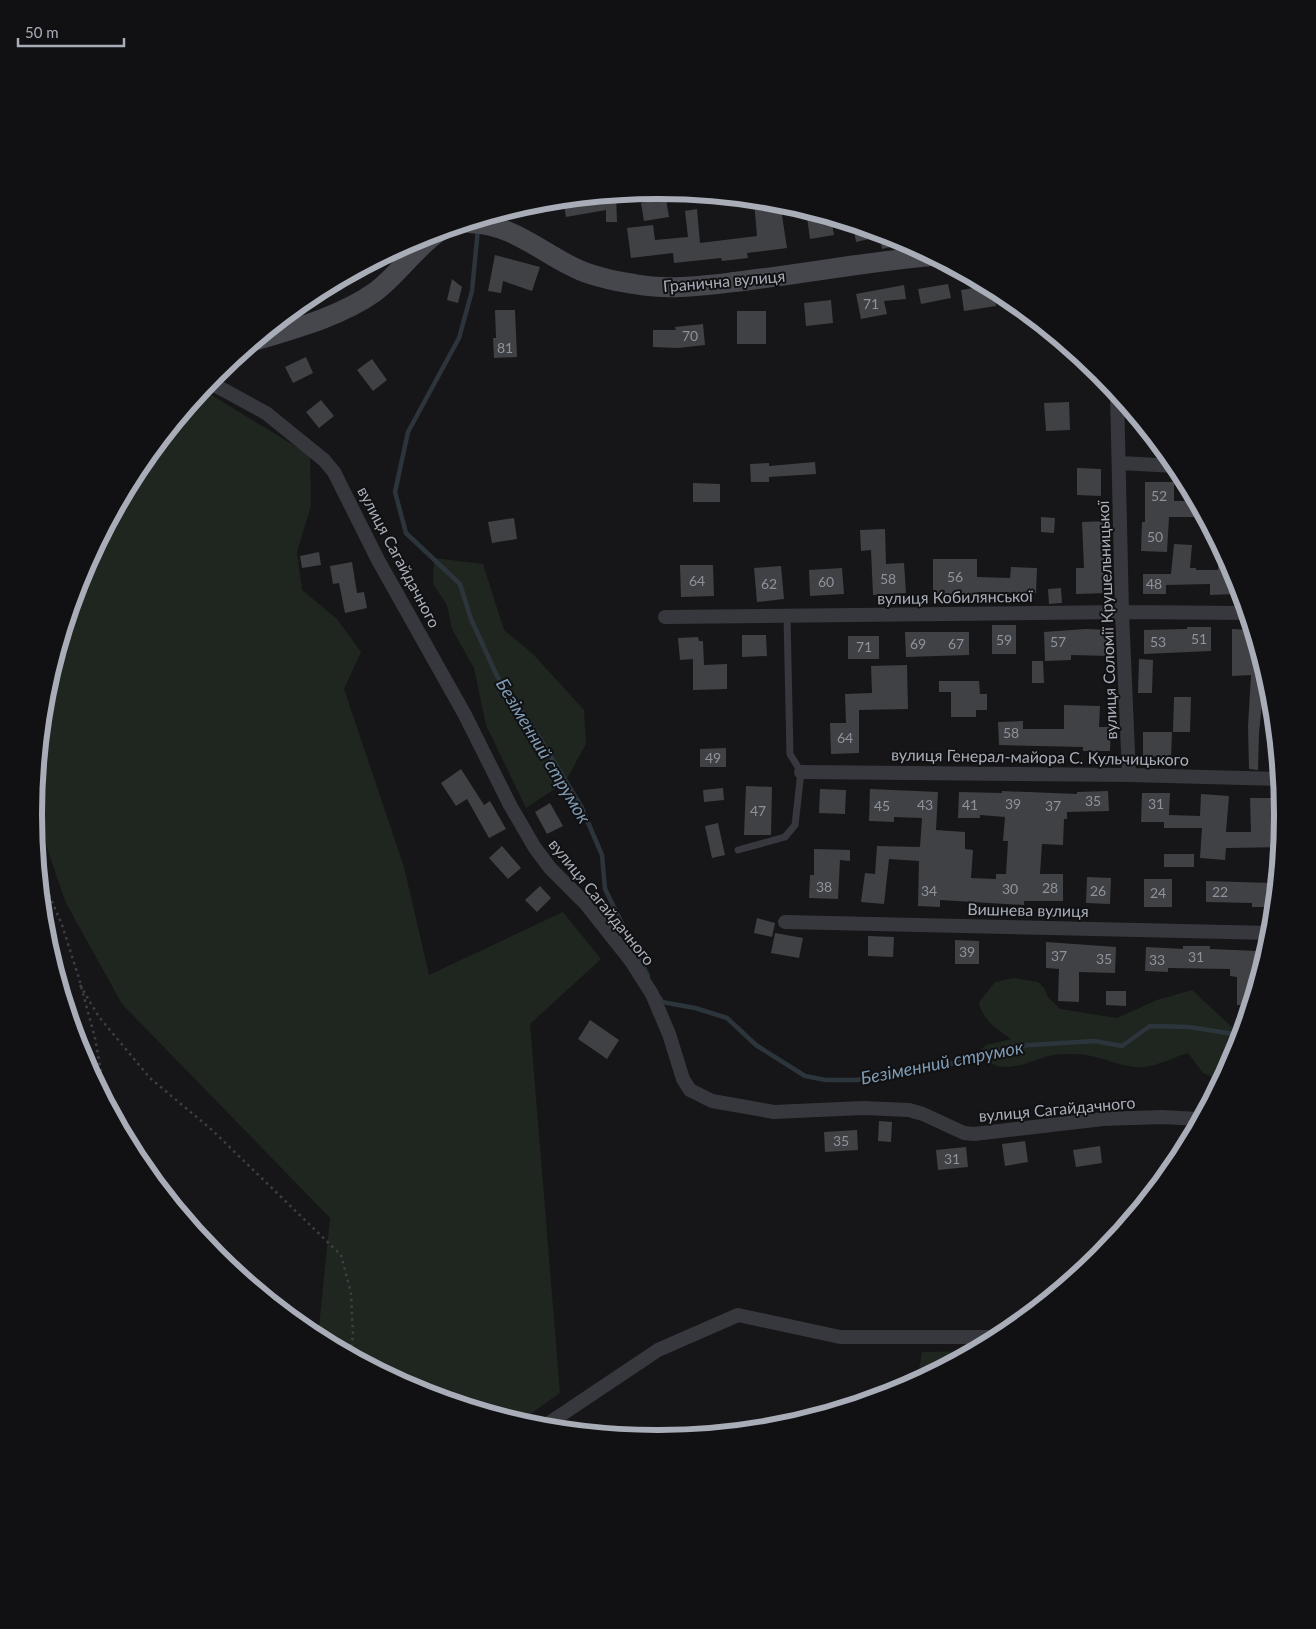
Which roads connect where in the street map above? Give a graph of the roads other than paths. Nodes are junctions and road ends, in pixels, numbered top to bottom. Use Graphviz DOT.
graph roads {
  1 [pos="482,225"];
  2 [pos="421,247"];
  3 [pos="920,257"];
  4 [pos="272,335"];
  5 [pos="216,386"];
  6 [pos="1117,405"];
  7 [pos="1120,463"];
  8 [pos="1164,465"];
  9 [pos="1122,612"];
  10 [pos="1240,613"];
  11 [pos="665,617"];
  12 [pos="787,617"];
  13 [pos="801,772"];
  14 [pos="1129,775"];
  15 [pos="1272,779"];
  16 [pos="738,850"];
  17 [pos="785,922"];
  18 [pos="1262,933"];
  19 [pos="1192,1120"];
  20 [pos="983,1337"];
  21 [pos="553,1421"];
  1 -- 3 [label="street, Гранична вулиця"];
  2 -- 4 [label="street"];
  5 -- 19 [label="street, вулиця Сагайдачного"];
  6 -- 7 [label="street, вулиця Соломії Крушельницької"];
  7 -- 8 [label="street"];
  7 -- 9 [label="street, вулиця Соломії Крушельницької"];
  9 -- 10 [label="street, вулиця Кобилянської"];
  9 -- 12 [label="street, вулиця Кобилянської"];
  9 -- 14 [label="street, вулиця Соломії Крушельницької"];
  11 -- 12 [label="street, вулиця Кобилянської"];
  12 -- 13 [label="lane"];
  13 -- 14 [label="street, вулиця Генерал-майора С. Кульчицького"];
  13 -- 16 [label="lane"];
  14 -- 15 [label="street, вулиця Генерал-майора С. Кульчицького"];
  17 -- 18 [label="street, Вишнева вулиця"];
  20 -- 21 [label="street"];
}
